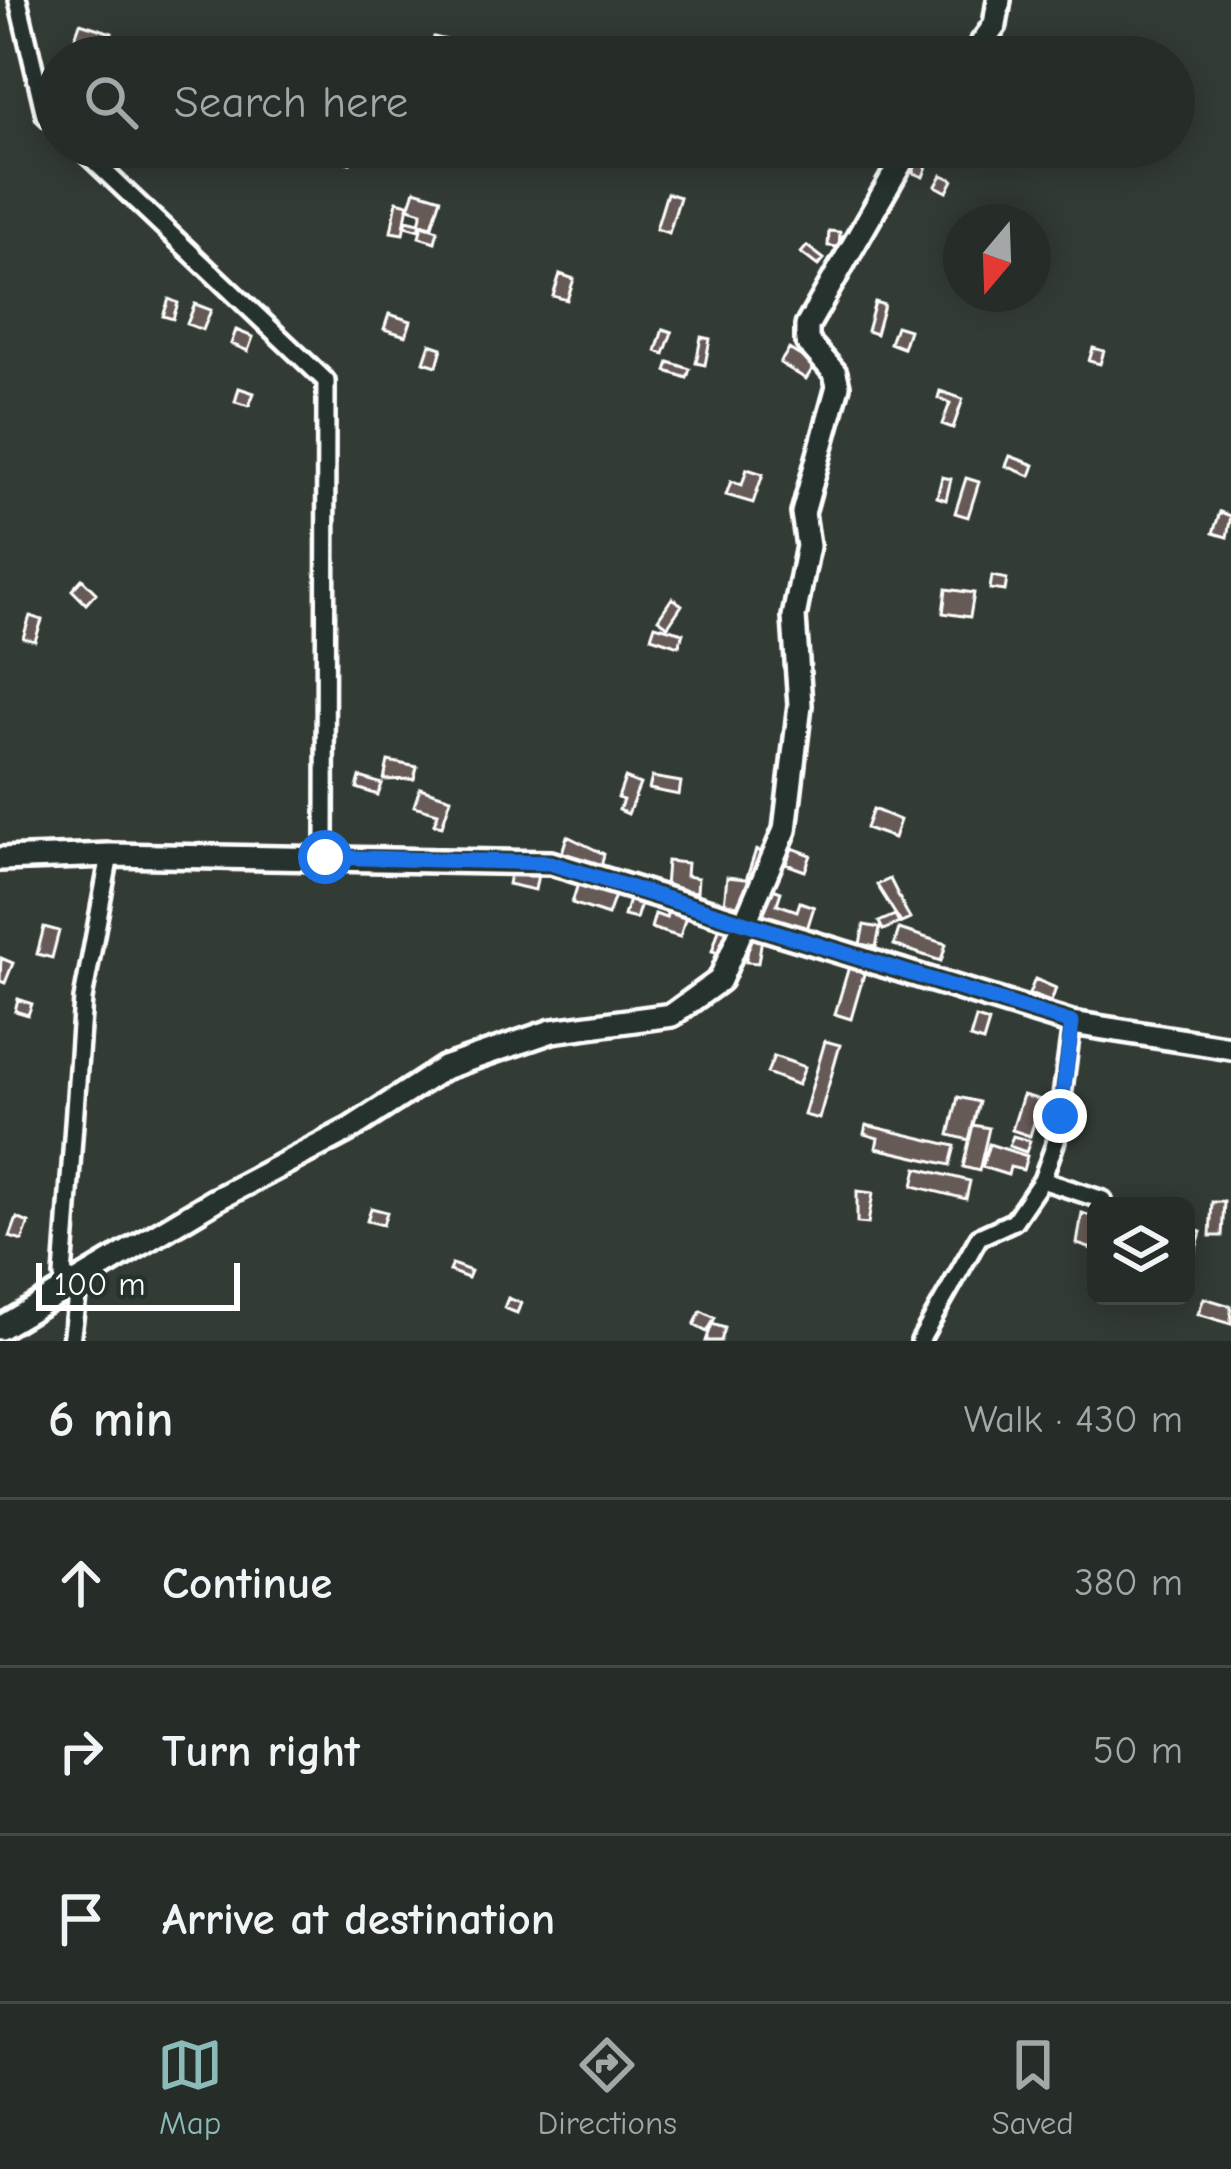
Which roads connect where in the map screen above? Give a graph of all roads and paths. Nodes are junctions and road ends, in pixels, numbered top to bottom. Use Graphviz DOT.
graph roads {
  1 [pos="18,0"];
  2 [pos="999,0"];
  3 [pos="987,36"];
  4 [pos="36,77"];
  5 [pos="102,168"];
  6 [pos="898,168"];
  7 [pos="110,855"];
  8 [pos="325,857"];
  9 [pos="0,859"];
  10 [pos="746,927"];
  11 [pos="1072,1023"];
  12 [pos="1231,1048"];
  13 [pos="1042,1180"];
  14 [pos="1094,1197"];
  15 [pos="79,1282"];
  16 [pos="0,1328"];
  17 [pos="71,1341"];
  18 [pos="920,1341"];
  1 -- 4 [label="street"];
  2 -- 3 [label="street"];
  5 -- 8 [label="street"];
  6 -- 10 [label="street"];
  7 -- 8 [label="street"];
  7 -- 9 [label="street"];
  7 -- 15 [label="street"];
  8 -- 10 [label="street"];
  10 -- 11 [label="street"];
  10 -- 15 [label="street"];
  11 -- 12 [label="street"];
  11 -- 13 [label="street"];
  13 -- 14 [label="street"];
  13 -- 18 [label="street"];
  15 -- 16 [label="street"];
  15 -- 17 [label="street"];
}
